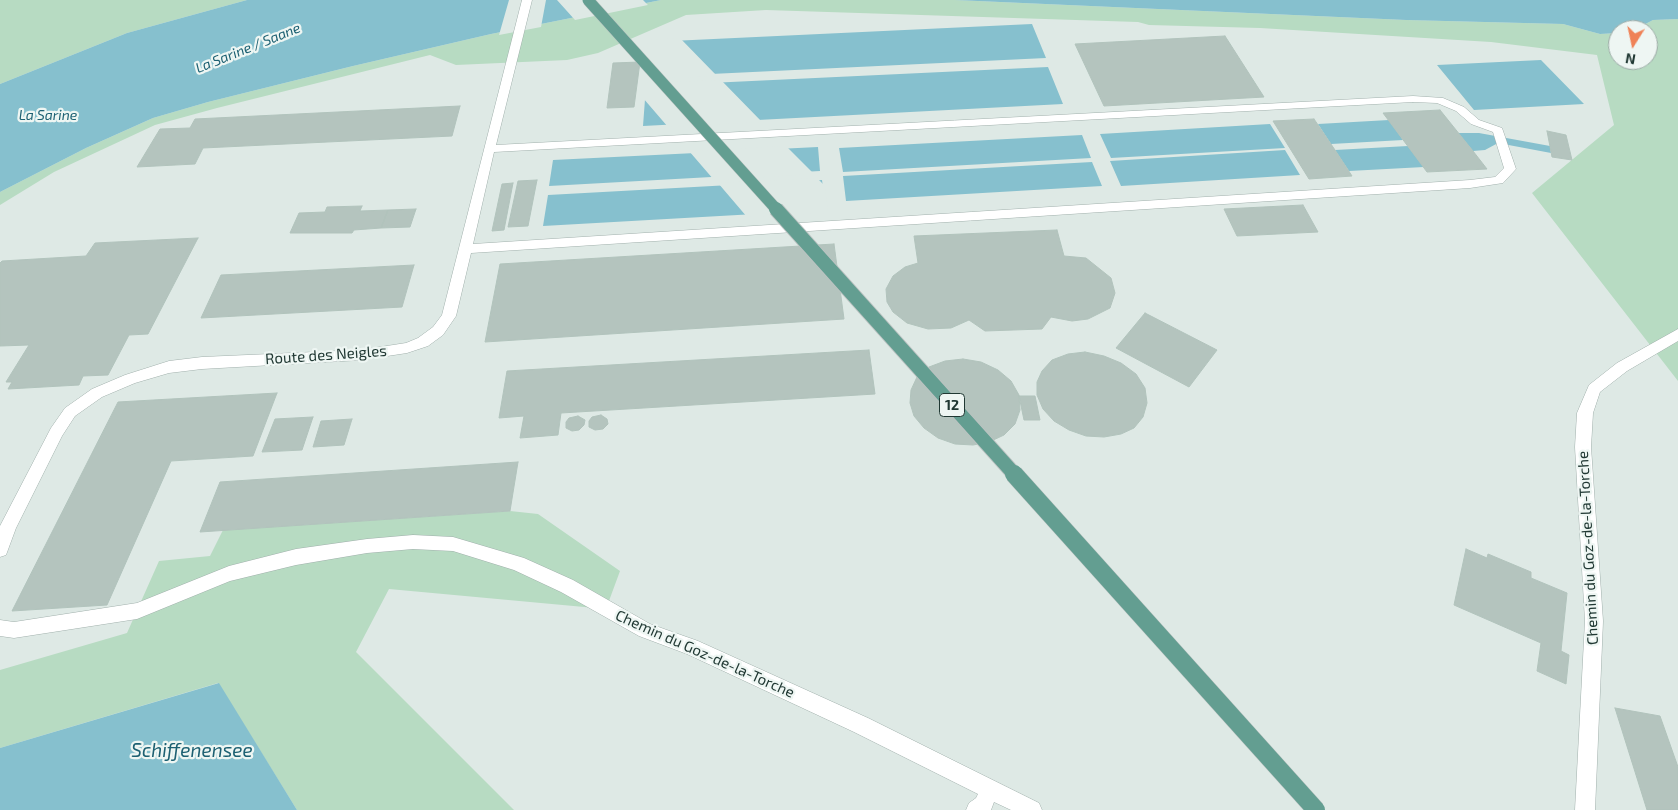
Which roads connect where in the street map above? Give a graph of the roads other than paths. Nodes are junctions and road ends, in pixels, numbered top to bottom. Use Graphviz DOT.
graph roads {
  1 [pos="527,0"];
  2 [pos="588,0"];
  3 [pos="490,149"];
  4 [pos="464,249"];
  5 [pos="1678,334"];
  6 [pos="0,550"];
  7 [pos="0,628"];
  8 [pos="990,789"];
  9 [pos="976,810"];
  10 [pos="1032,810"];
  11 [pos="1316,810"];
  12 [pos="1585,810"];
  1 -- 3 [label="street, Route des Neigles"];
  2 -- 11 [label="main road, 12, bridge"];
  3 -- 4 [label="street, Route des Neigles"];
  3 -- 4 [label="street"];
  4 -- 6 [label="street, Route des Neigles"];
  5 -- 12 [label="street, Chemin du Goz-de-la-Torche"];
  7 -- 8 [label="street, Chemin du Goz-de-la-Torche"];
  8 -- 9 [label="street"];
  8 -- 10 [label="street, Chemin du Goz-de-la-Torche"];
}
